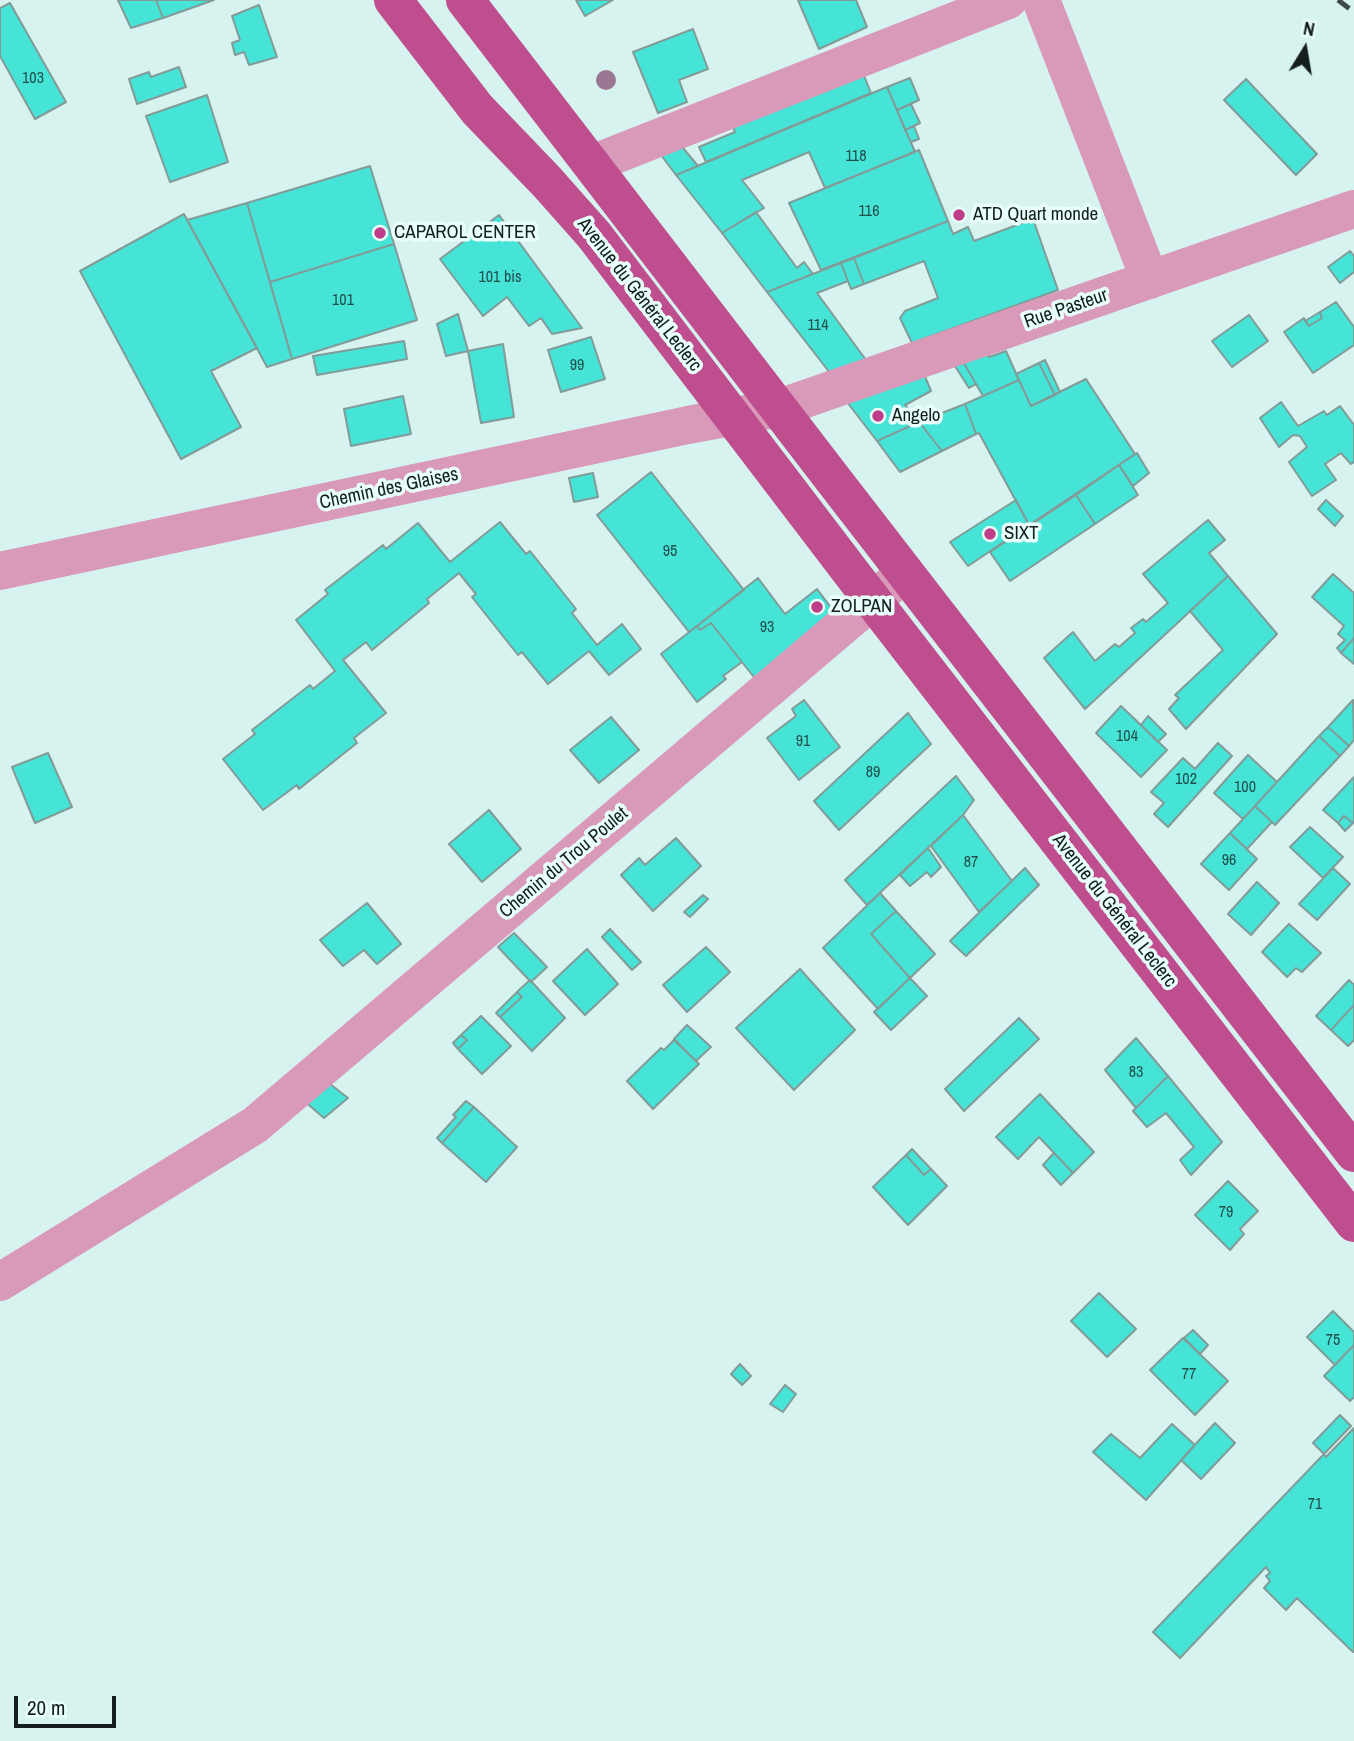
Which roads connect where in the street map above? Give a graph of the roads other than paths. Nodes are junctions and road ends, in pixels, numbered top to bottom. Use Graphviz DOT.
graph roads {
  1 [pos="393,0"];
  2 [pos="431,0"];
  3 [pos="465,0"];
  4 [pos="1008,0"];
  5 [pos="1041,0"];
  6 [pos="430,46"];
  7 [pos="592,164"];
  8 [pos="1354,209"];
  9 [pos="1150,280"];
  10 [pos="779,408"];
  11 [pos="732,416"];
  12 [pos="0,571"];
  13 [pos="905,573"];
  14 [pos="873,600"];
  15 [pos="933,609"];
  16 [pos="1354,1153"];
  17 [pos="1354,1223"];
  18 [pos="0,1282"];
  1 -- 6 [label="main road, Avenue du Général Leclerc"];
  2 -- 6 [label="main road"];
  3 -- 7 [label="main road"];
  4 -- 7 [label="street"];
  5 -- 9 [label="street"];
  6 -- 11 [label="main road, Avenue du Général Leclerc"];
  7 -- 10 [label="main road"];
  8 -- 9 [label="street, Rue Pasteur"];
  9 -- 10 [label="street, Rue Pasteur"];
  10 -- 11 [label="street, Chemin des Glaises"];
  10 -- 13 [label="main road"];
  11 -- 12 [label="street, Chemin des Glaises"];
  11 -- 14 [label="main road, Avenue du Général Leclerc"];
  13 -- 14 [label="street"];
  13 -- 15 [label="main road"];
  14 -- 15 [label="street"];
  14 -- 17 [label="main road, Avenue du Général Leclerc"];
  14 -- 18 [label="street, Chemin du Trou Poulet"];
  15 -- 16 [label="main road"];
}
